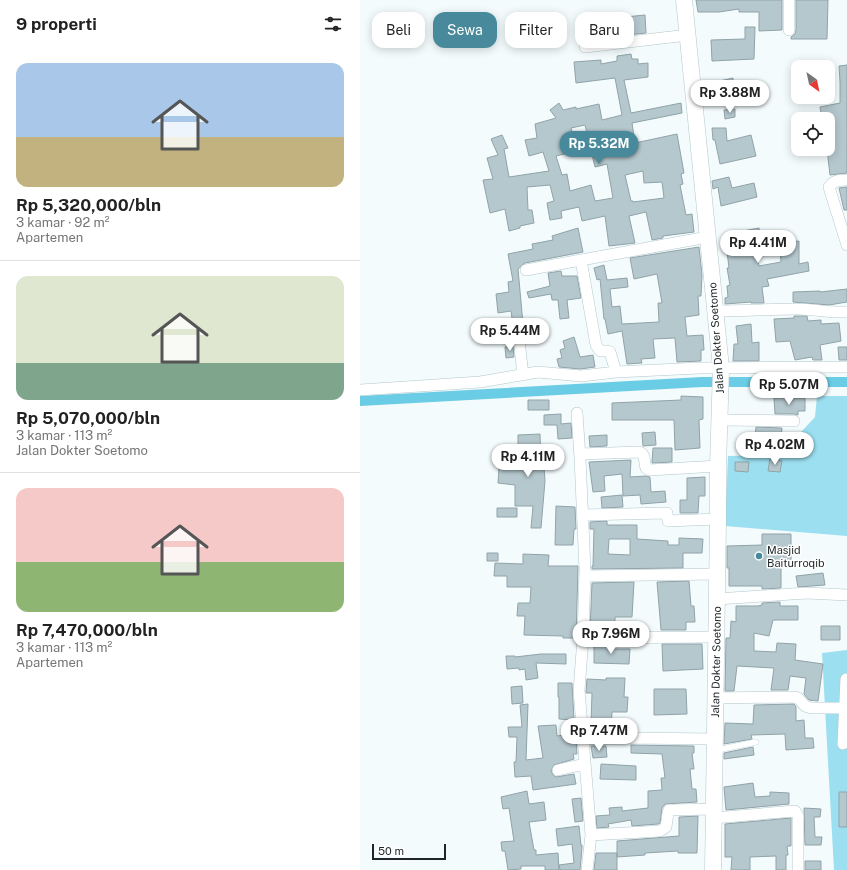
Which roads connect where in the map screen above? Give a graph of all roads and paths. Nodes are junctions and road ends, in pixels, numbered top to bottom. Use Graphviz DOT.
graph roads {
  1 [pos="684,0"];
  2 [pos="789,0"];
  3 [pos="789,30"];
  4 [pos="688,35"];
  5 [pos="634,41"];
  6 [pos="847,180"];
  7 [pos="708,237"];
  8 [pos="847,246"];
  9 [pos="581,260"];
  10 [pos="526,270"];
  11 [pos="715,310"];
  12 [pos="847,312"];
  13 [pos="519,340"];
  14 [pos="847,367"];
  15 [pos="616,372"];
  16 [pos="721,373"];
  17 [pos="523,375"];
  18 [pos="360,390"];
  19 [pos="720,412"];
  20 [pos="577,413"];
  21 [pos="794,421"];
  22 [pos="580,454"];
  23 [pos="718,466"];
  24 [pos="583,515"];
  25 [pos="718,520"];
  26 [pos="717,574"];
  27 [pos="585,576"];
  28 [pos="847,594"];
  29 [pos="717,599"];
  30 [pos="716,637"];
  31 [pos="583,638"];
  32 [pos="847,676"];
  33 [pos="715,698"];
  34 [pos="845,708"];
  35 [pos="583,740"];
  36 [pos="756,742"];
  37 [pos="715,744"];
  38 [pos="844,744"];
  39 [pos="585,764"];
  40 [pos="558,770"];
  41 [pos="714,814"];
  42 [pos="590,835"];
  43 [pos="586,870"];
  44 [pos="713,870"];
  45 [pos="798,870"];
  1 -- 4 [label="street, Jalan Dokter Soetomo"];
  2 -- 3 [label="street"];
  4 -- 5 [label="street"];
  4 -- 7 [label="street, Jalan Dokter Soetomo"];
  6 -- 8 [label="street"];
  7 -- 9 [label="street"];
  7 -- 11 [label="street, Jalan Dokter Soetomo"];
  9 -- 10 [label="street"];
  9 -- 15 [label="street"];
  11 -- 12 [label="street"];
  11 -- 16 [label="street, Jalan Dokter Soetomo"];
  13 -- 17 [label="street"];
  14 -- 16 [label="street"];
  15 -- 16 [label="street"];
  15 -- 17 [label="street"];
  16 -- 19 [label="street, Jalan Dokter Soetomo"];
  17 -- 18 [label="street"];
  19 -- 21 [label="street"];
  19 -- 23 [label="street, Jalan Dokter Soetomo"];
  20 -- 22 [label="street"];
  22 -- 23 [label="street"];
  22 -- 24 [label="street"];
  23 -- 25 [label="street, Jalan Dokter Soetomo"];
  24 -- 25 [label="street"];
  24 -- 27 [label="street"];
  25 -- 26 [label="street, Jalan Dokter Soetomo"];
  26 -- 27 [label="street"];
  26 -- 29 [label="street, Jalan Dokter Soetomo"];
  27 -- 31 [label="street"];
  28 -- 29 [label="street"];
  29 -- 30 [label="street, Jalan Dokter Soetomo"];
  30 -- 31 [label="street"];
  30 -- 33 [label="street, Jalan Dokter Soetomo"];
  31 -- 35 [label="street"];
  32 -- 34 [label="street"];
  33 -- 34 [label="street"];
  33 -- 37 [label="street, Jalan Dokter Soetomo"];
  34 -- 38 [label="street"];
  35 -- 37 [label="street"];
  35 -- 39 [label="street"];
  36 -- 37 [label="lane"];
  37 -- 41 [label="street, Jalan Dokter Soetomo"];
  39 -- 40 [label="street"];
  39 -- 42 [label="street"];
  41 -- 42 [label="street"];
  41 -- 44 [label="street, Jalan Dokter Soetomo"];
  41 -- 45 [label="street"];
  42 -- 43 [label="street"];
}
